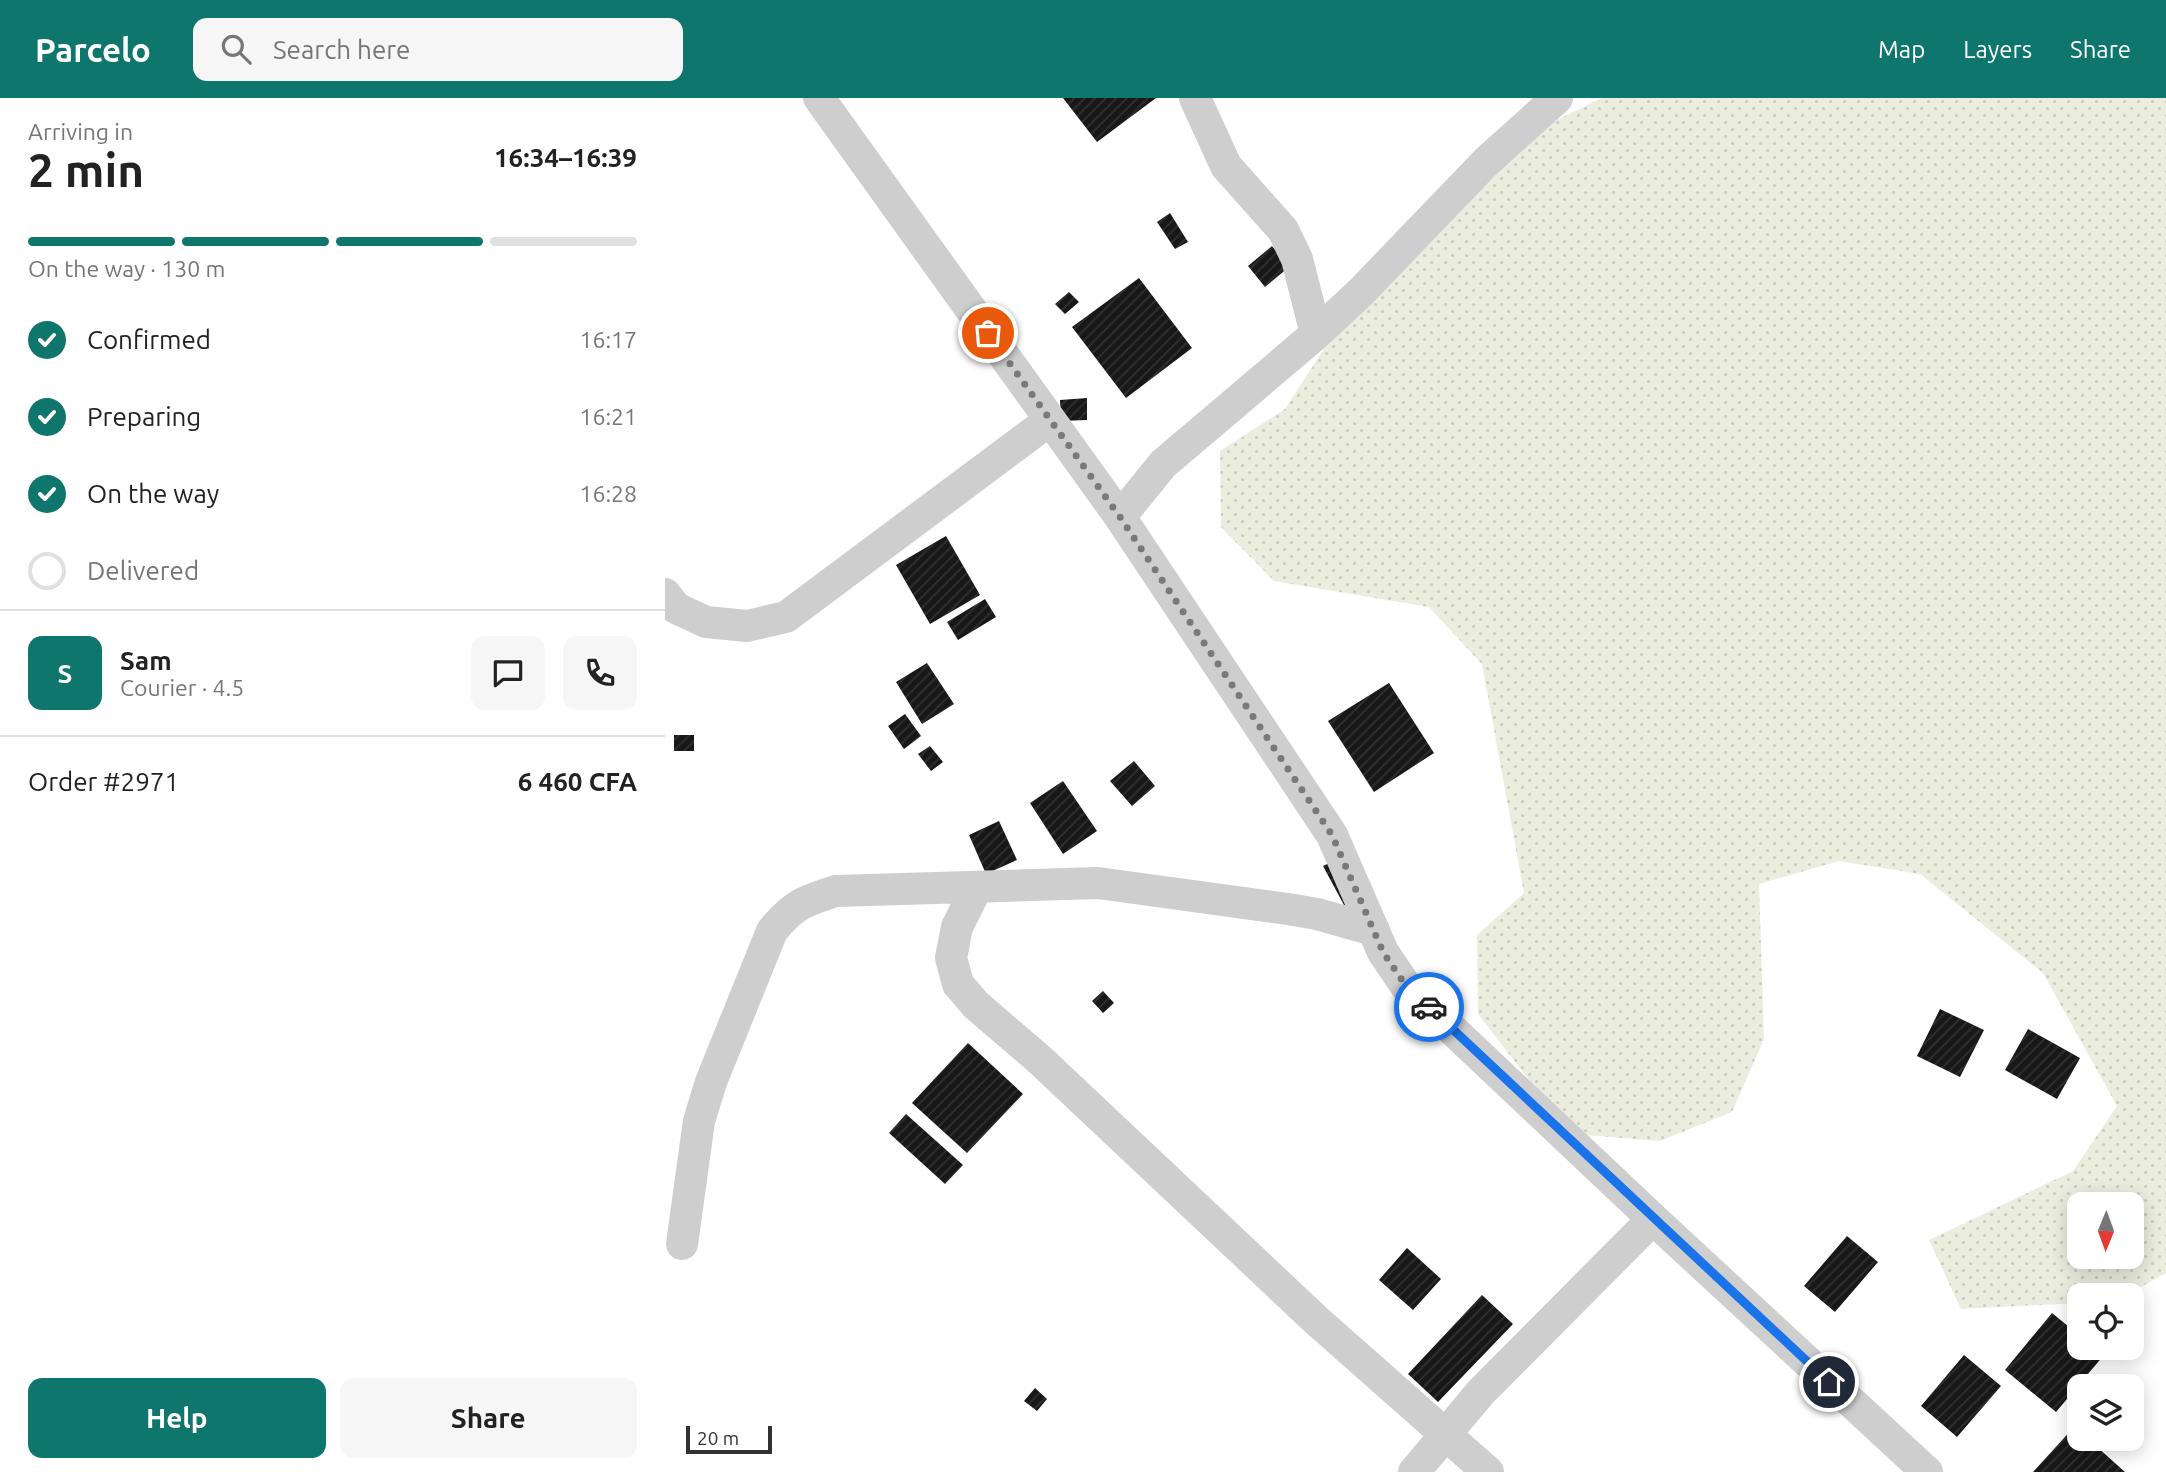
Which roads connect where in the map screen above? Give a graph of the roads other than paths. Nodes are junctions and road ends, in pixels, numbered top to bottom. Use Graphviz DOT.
graph roads {
  1 [pos="819,98"];
  2 [pos="1195,98"];
  3 [pos="1557,98"];
  4 [pos="1316,334"];
  5 [pos="1050,420"];
  6 [pos="1120,517"];
  7 [pos="665,594"];
  8 [pos="977,887"];
  9 [pos="1374,930"];
  10 [pos="1653,1219"];
  11 [pos="682,1244"];
  12 [pos="1445,1433"];
  13 [pos="1414,1472"];
  14 [pos="1488,1472"];
  15 [pos="1927,1472"];
  1 -- 5 [label="street"];
  2 -- 4 [label="street"];
  3 -- 4 [label="street"];
  4 -- 6 [label="street"];
  5 -- 6 [label="street"];
  5 -- 7 [label="street"];
  6 -- 9 [label="street"];
  8 -- 9 [label="street"];
  8 -- 11 [label="street"];
  8 -- 12 [label="street"];
  9 -- 10 [label="street"];
  10 -- 12 [label="street"];
  10 -- 15 [label="street"];
  12 -- 13 [label="street"];
  12 -- 14 [label="street"];
}
